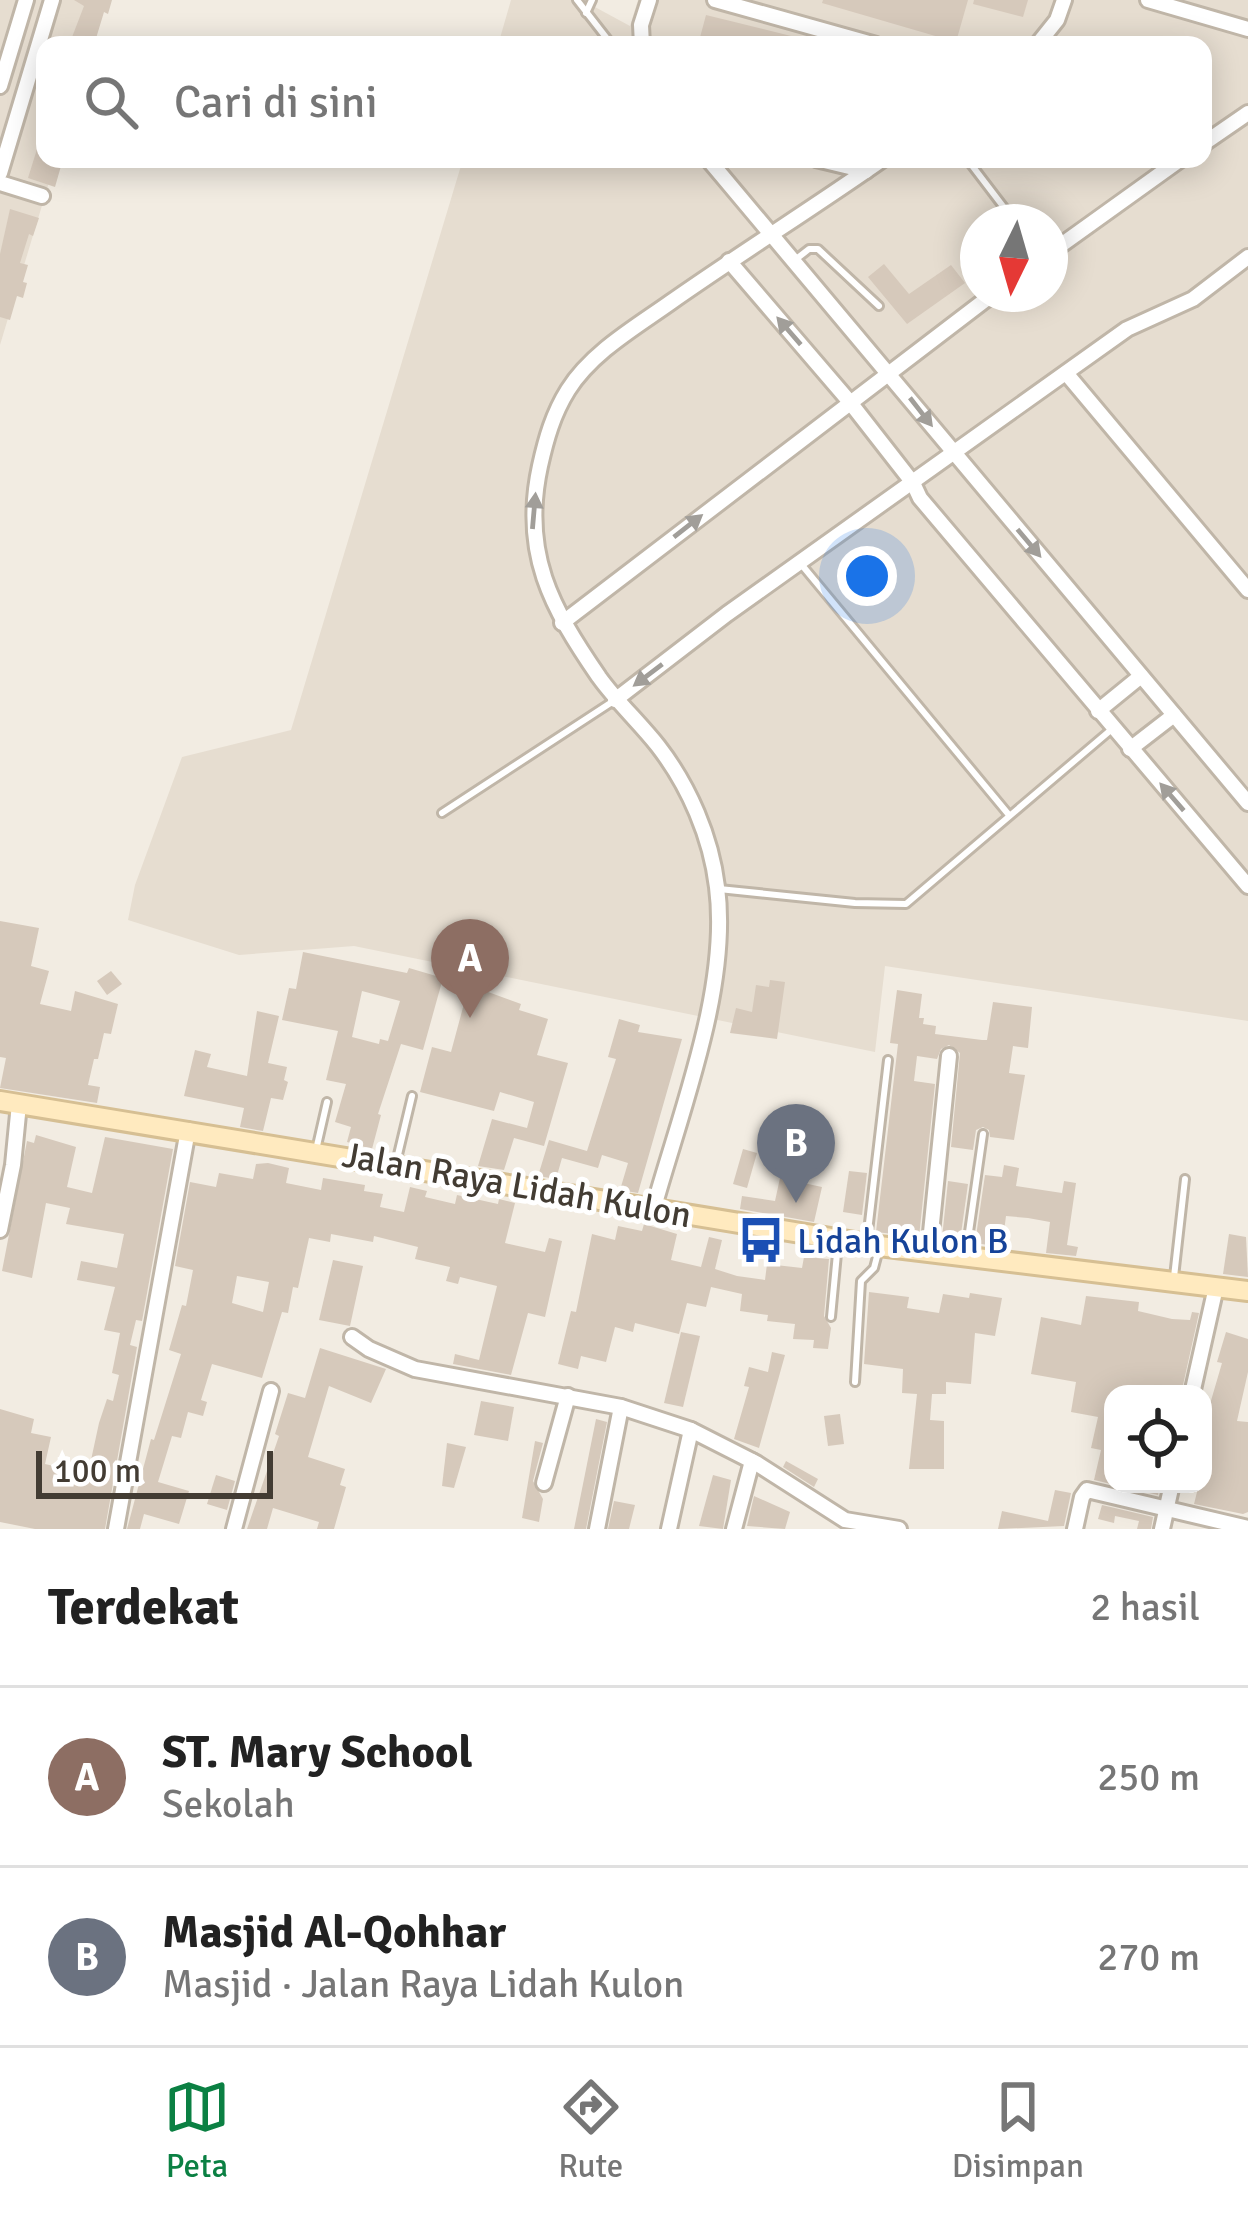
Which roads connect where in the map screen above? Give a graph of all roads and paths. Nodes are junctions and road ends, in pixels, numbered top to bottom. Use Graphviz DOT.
graph roads {
  1 [pos="26,0"];
  2 [pos="52,0"];
  3 [pos="577,0"];
  4 [pos="592,0"];
  5 [pos="649,0"];
  6 [pos="715,0"];
  7 [pos="1064,0"];
  8 [pos="1148,0"];
  9 [pos="586,13"];
  10 [pos="1248,29"];
  11 [pos="41,36"];
  12 [pos="605,36"];
  13 [pos="641,36"];
  14 [pos="844,36"];
  15 [pos="1044,36"];
  16 [pos="36,53"];
  17 [pos="0,86"];
  18 [pos="1248,113"];
  19 [pos="1212,138"];
  20 [pos="716,168"];
  21 [pos="854,168"];
  22 [pos="870,168"];
  23 [pos="975,168"];
  24 [pos="1168,168"];
  25 [pos="866,171"];
  26 [pos="0,172"];
  27 [pos="0,183"];
  28 [pos="42,196"];
  29 [pos="1002,204"];
  30 [pos="770,233"];
  31 [pos="1068,240"];
  32 [pos="1248,256"];
  33 [pos="729,261"];
  34 [pos="794,261"];
  35 [pos="879,306"];
  36 [pos="968,312"];
  37 [pos="888,371"];
  38 [pos="1066,373"];
  39 [pos="849,401"];
  40 [pos="953,454"];
  41 [pos="913,483"];
  42 [pos="800,564"];
  43 [pos="1248,590"];
  44 [pos="562,623"];
  45 [pos="1142,676"];
  46 [pos="615,700"];
  47 [pos="1098,711"];
  48 [pos="1174,716"];
  49 [pos="1112,729"];
  50 [pos="1130,749"];
  51 [pos="1248,803"];
  52 [pos="442,813"];
  53 [pos="1009,815"];
  54 [pos="1248,886"];
  55 [pos="718,889"];
  56 [pos="950,1056"];
  57 [pos="888,1060"];
  58 [pos="412,1096"];
  59 [pos="327,1102"];
  60 [pos="10,1103"];
  61 [pos="188,1130"];
  62 [pos="983,1135"];
  63 [pos="316,1150"];
  64 [pos="396,1164"];
  65 [pos="1185,1179"];
  66 [pos="654,1207"];
  67 [pos="0,1230"];
  68 [pos="838,1238"];
  69 [pos="873,1244"];
  70 [pos="929,1252"];
  71 [pos="966,1256"];
  72 [pos="1173,1281"];
  73 [pos="1216,1287"];
  74 [pos="1248,1291"];
  75 [pos="831,1317"];
  76 [pos="352,1336"];
  77 [pos="855,1382"];
  78 [pos="1194,1385"];
  79 [pos="271,1391"];
  80 [pos="568,1396"];
  81 [pos="621,1407"];
  82 [pos="691,1430"];
  83 [pos="752,1462"];
  84 [pos="544,1484"];
  85 [pos="1170,1493"];
  86 [pos="1167,1508"];
  87 [pos="846,1525"];
  88 [pos="1248,1528"];
  89 [pos="116,1529"];
  90 [pos="234,1529"];
  91 [pos="597,1529"];
  92 [pos="669,1529"];
  93 [pos="734,1529"];
  94 [pos="899,1529"];
  95 [pos="1075,1529"];
  96 [pos="1162,1529"];
  1 -- 17 [label="street"];
  2 -- 11 [label="street"];
  3 -- 9 [label="lane"];
  4 -- 9 [label="lane"];
  5 -- 13 [label="street"];
  6 -- 14 [label="street"];
  7 -- 15 [label="street"];
  8 -- 10 [label="street"];
  9 -- 12 [label="lane"];
  16 -- 26 [label="street"];
  18 -- 19 [label="street"];
  20 -- 30 [label="street"];
  21 -- 25 [label="street"];
  22 -- 25 [label="street"];
  23 -- 29 [label="lane"];
  24 -- 31 [label="street"];
  25 -- 30 [label="street"];
  27 -- 28 [label="street"];
  30 -- 33 [label="street"];
  30 -- 34 [label="street"];
  32 -- 38 [label="street"];
  39 -- 33 [label="street, one-way"];
  44 -- 33 [label="street, one-way"];
  34 -- 35 [label="lane"];
  34 -- 37 [label="street"];
  36 -- 37 [label="street"];
  37 -- 39 [label="street"];
  37 -- 40 [label="street, one-way"];
  38 -- 40 [label="street"];
  38 -- 43 [label="street"];
  39 -- 41 [label="street"];
  44 -- 39 [label="street, one-way"];
  40 -- 41 [label="street"];
  40 -- 45 [label="street, one-way"];
  41 -- 42 [label="street"];
  41 -- 47 [label="street"];
  42 -- 46 [label="street, one-way"];
  42 -- 53 [label="lane"];
  44 -- 46 [label="street"];
  45 -- 47 [label="street"];
  45 -- 48 [label="street"];
  46 -- 52 [label="lane"];
  46 -- 55 [label="street"];
  47 -- 49 [label="street"];
  48 -- 50 [label="street"];
  48 -- 51 [label="street"];
  49 -- 50 [label="street"];
  49 -- 53 [label="lane"];
  54 -- 50 [label="street, one-way"];
  53 -- 55 [label="lane"];
  55 -- 66 [label="street"];
  56 -- 70 [label="street"];
  57 -- 69 [label="lane"];
  58 -- 64 [label="lane"];
  59 -- 63 [label="lane"];
  60 -- 61 [label="main road, Jalan Raya Lidah Kulon"];
  60 -- 67 [label="street"];
  61 -- 63 [label="main road, Jalan Raya Lidah Kulon"];
  61 -- 89 [label="street"];
  62 -- 71 [label="lane"];
  63 -- 64 [label="main road, Jalan Raya Lidah Kulon"];
  64 -- 66 [label="main road, Jalan Raya Lidah Kulon"];
  65 -- 72 [label="lane"];
  66 -- 68 [label="main road, Jalan Raya Lidah Kulon"];
  68 -- 69 [label="main road, Jalan Raya Lidah Kulon"];
  68 -- 75 [label="lane"];
  69 -- 70 [label="main road, Jalan Raya Lidah Kulon"];
  69 -- 77 [label="lane"];
  70 -- 71 [label="main road, Jalan Raya Lidah Kulon"];
  71 -- 72 [label="main road, Jalan Raya Lidah Kulon"];
  72 -- 73 [label="main road, Jalan Raya Lidah Kulon"];
  73 -- 74 [label="main road, Jalan Raya Lidah Kulon"];
  73 -- 78 [label="street"];
  76 -- 80 [label="street"];
  79 -- 90 [label="street"];
  80 -- 81 [label="street"];
  80 -- 84 [label="street"];
  81 -- 82 [label="street"];
  81 -- 91 [label="street"];
  82 -- 83 [label="street"];
  82 -- 92 [label="street"];
  83 -- 87 [label="street"];
  83 -- 93 [label="street"];
  85 -- 86 [label="street"];
  86 -- 88 [label="street"];
  86 -- 95 [label="street"];
  86 -- 96 [label="street"];
  87 -- 94 [label="street"];
}
